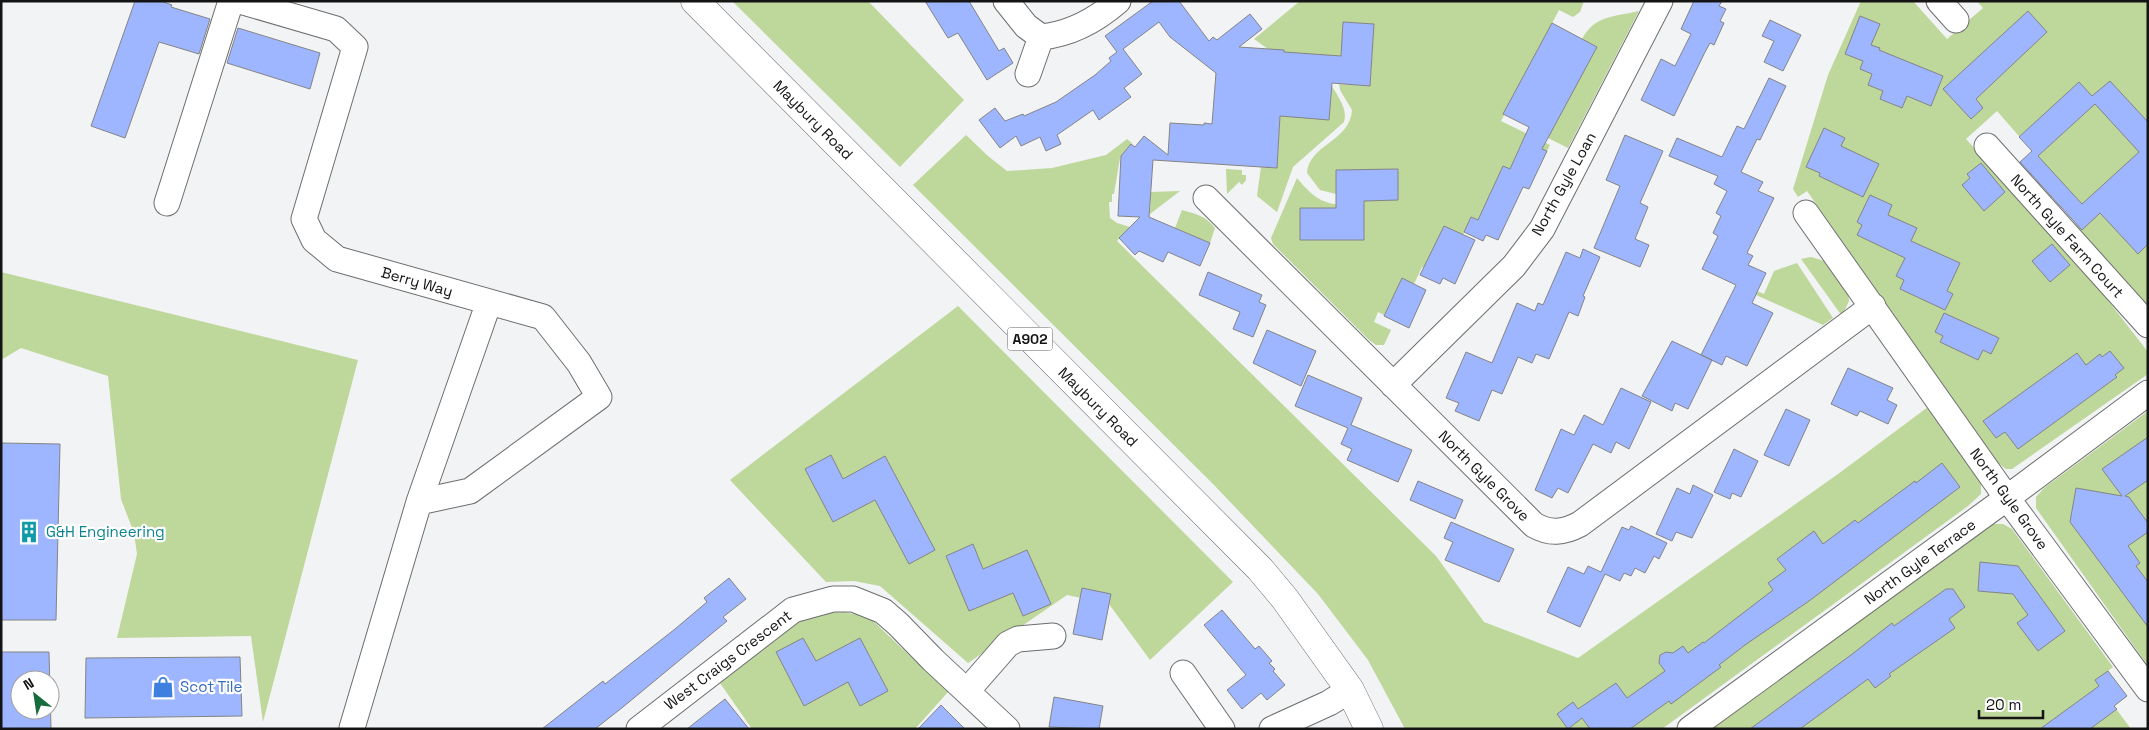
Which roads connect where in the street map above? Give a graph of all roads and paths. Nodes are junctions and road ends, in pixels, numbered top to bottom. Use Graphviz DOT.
graph roads {
  1 [pos="231,1"];
  2 [pos="240,1"];
  3 [pos="695,1"];
  4 [pos="1006,1"];
  5 [pos="1118,1"];
  6 [pos="1660,1"];
  7 [pos="1939,1"];
  8 [pos="1956,20"];
  9 [pos="1041,37"];
  10 [pos="1028,74"];
  11 [pos="1987,146"];
  12 [pos="1206,198"];
  13 [pos="167,203"];
  14 [pos="1806,213"];
  15 [pos="489,302"];
  16 [pos="1873,306"];
  17 [pos="2148,326"];
  18 [pos="1393,385"];
  19 [pos="2148,393"];
  20 [pos="2007,498"];
  21 [pos="419,502"];
  22 [pos="1053,636"];
  23 [pos="1183,673"];
  24 [pos="2148,689"];
  25 [pos="1350,690"];
  26 [pos="967,691"];
  27 [pos="352,728"];
  28 [pos="639,729"];
  29 [pos="1007,729"];
  30 [pos="1222,729"];
  31 [pos="1272,729"];
  32 [pos="1369,729"];
  33 [pos="1690,729"];
  1 -- 13 [label="street"];
  2 -- 15 [label="street, Berry Way"];
  3 -- 25 [label="main road, Maybury Road / A902"];
  4 -- 9 [label="street"];
  5 -- 9 [label="street"];
  6 -- 18 [label="street, North Gyle Loan"];
  7 -- 8 [label="street"];
  9 -- 10 [label="street"];
  11 -- 17 [label="street, North Gyle Farm Court"];
  12 -- 18 [label="street, North Gyle Grove"];
  14 -- 16 [label="street, North Gyle Grove"];
  15 -- 21 [label="street"];
  15 -- 21 [label="street, Berry Way"];
  16 -- 18 [label="street, North Gyle Grove"];
  16 -- 20 [label="street, North Gyle Grove"];
  19 -- 20 [label="street, North Gyle Terrace"];
  20 -- 24 [label="street, North Gyle Grove"];
  20 -- 33 [label="street, North Gyle Terrace"];
  21 -- 27 [label="street"];
  22 -- 26 [label="street"];
  23 -- 30 [label="street"];
  25 -- 31 [label="street"];
  25 -- 32 [label="main road, Maybury Road / A902"];
  26 -- 28 [label="street, West Craigs Crescent"];
  26 -- 29 [label="street, West Craigs Crescent"];
}
